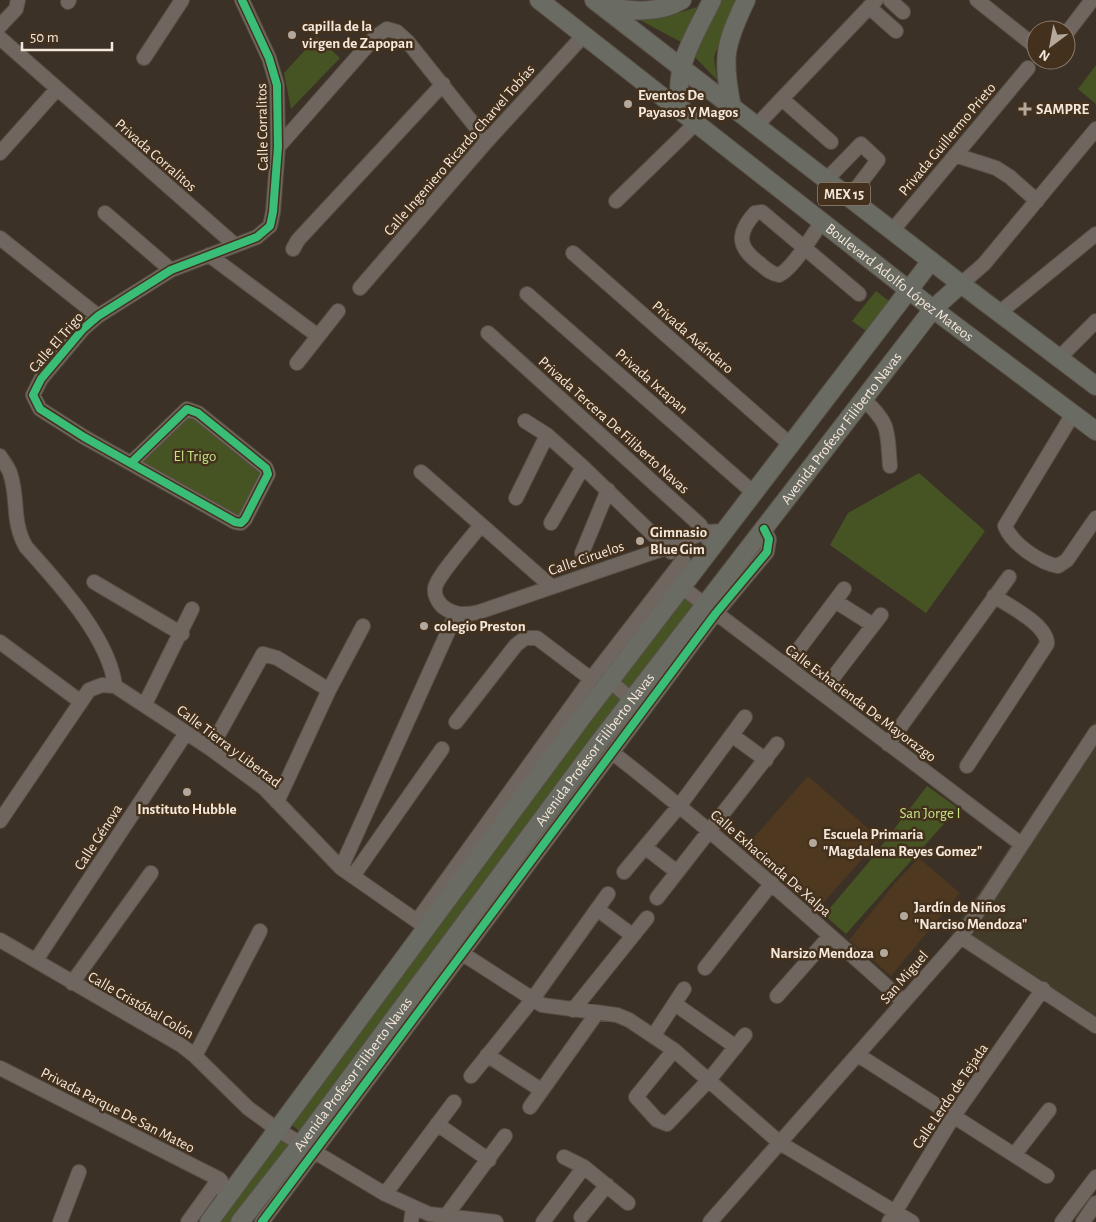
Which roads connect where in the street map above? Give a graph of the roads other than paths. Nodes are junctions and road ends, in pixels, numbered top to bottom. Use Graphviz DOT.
graph roads {
  1 [pos="182,0"];
  2 [pos="242,0"];
  3 [pos="539,0"];
  4 [pos="682,0"];
  5 [pos="712,0"];
  6 [pos="746,0"];
  7 [pos="890,0"];
  8 [pos="1092,0"];
  9 [pos="17,2"];
  10 [pos="597,2"];
  11 [pos="985,2"];
  12 [pos="873,4"];
  13 [pos="903,12"];
  14 [pos="1076,21"];
  15 [pos="0,26"];
  16 [pos="896,31"];
  17 [pos="584,35"];
  18 [pos="0,38"];
  19 [pos="1026,38"];
  20 [pos="144,58"];
  21 [pos="680,67"];
  22 [pos="1026,70"];
  23 [pos="443,84"];
  24 [pos="56,89"];
  25 [pos="782,99"];
  26 [pos="732,108"];
  27 [pos="682,112"];
  28 [pos="696,123"];
  29 [pos="756,126"];
  30 [pos="1096,129"];
  31 [pos="487,141"];
  32 [pos="831,142"];
  33 [pos="278,147"];
  34 [pos="0,153"];
  35 [pos="955,155"];
  36 [pos="826,180"];
  37 [pos="849,198"];
  38 [pos="616,201"];
  39 [pos="1037,201"];
  40 [pos="105,213"];
  41 [pos="822,222"];
  42 [pos="267,230"];
  43 [pos="892,231"];
  44 [pos="1096,234"];
  45 [pos="0,238"];
  46 [pos="235,245"];
  47 [pos="293,249"];
  48 [pos="802,249"];
  49 [pos="573,253"];
  50 [pos="210,255"];
  51 [pos="931,261"];
  52 [pos="171,270"];
  53 [pos="961,284"];
  54 [pos="360,288"];
  55 [pos="909,289"];
  56 [pos="527,294"];
  57 [pos="859,294"];
  58 [pos="933,309"];
  59 [pos="338,311"];
  60 [pos="999,313"];
  61 [pos="98,316"];
  62 [pos="1096,321"];
  63 [pos="488,333"];
  64 [pos="318,336"];
  65 [pos="1059,358"];
  66 [pos="296,363"];
  67 [pos="1096,386"];
  68 [pos="864,400"];
  69 [pos="1073,414"];
  70 [pos="525,421"];
  71 [pos="1096,432"];
  72 [pos="547,436"];
  73 [pos="792,446"];
  74 [pos="0,456"];
  75 [pos="131,463"];
  76 [pos="890,466"];
  77 [pos="583,467"];
  78 [pos="421,472"];
  79 [pos="608,490"];
  80 [pos="755,494"];
  81 [pos="516,498"];
  82 [pos="1096,518"];
  83 [pos="550,523"];
  84 [pos="481,524"];
  85 [pos="709,539"];
  86 [pos="666,548"];
  87 [pos="582,553"];
  88 [pos="689,565"];
  89 [pos="1009,577"];
  90 [pos="94,582"];
  91 [pos="676,582"];
  92 [pos="552,587"];
  93 [pos="844,589"];
  94 [pos="994,596"];
  95 [pos="835,601"];
  96 [pos="192,609"];
  97 [pos="710,609"];
  98 [pos="456,614"];
  99 [pos="362,626"];
  100 [pos="182,634"];
  101 [pos="0,642"];
  102 [pos="786,666"];
  103 [pos="591,679"];
  104 [pos="611,682"];
  105 [pos="115,686"];
  106 [pos="329,690"];
  107 [pos="822,692"];
  108 [pos="632,700"];
  109 [pos="81,702"];
  110 [pos="145,704"];
  111 [pos="745,717"];
  112 [pos="456,722"];
  113 [pos="186,732"];
  114 [pos="1096,732"];
  115 [pos="218,735"];
  116 [pos="733,736"];
  117 [pos="777,744"];
  118 [pos="888,744"];
  119 [pos="442,749"];
  120 [pos="613,753"];
  121 [pos="766,760"];
  122 [pos="967,766"];
  123 [pos="277,802"];
  124 [pos="680,805"];
  125 [pos="0,821"];
  126 [pos="709,832"];
  127 [pos="1021,844"];
  128 [pos="646,848"];
  129 [pos="341,868"];
  130 [pos="624,872"];
  131 [pos="677,872"];
  132 [pos="152,873"];
  133 [pos="353,876"];
  134 [pos="772,883"];
  135 [pos="608,894"];
  136 [pos="657,898"];
  137 [pos="597,909"];
  138 [pos="647,918"];
  139 [pos="422,924"];
  140 [pos="260,931"];
  141 [pos="632,935"];
  142 [pos="830,936"];
  143 [pos="961,937"];
  144 [pos="0,940"];
  145 [pos="463,954"];
  146 [pos="36,960"];
  147 [pos="705,968"];
  148 [pos="72,983"];
  149 [pos="684,989"];
  150 [pos="1042,989"];
  151 [pos="777,996"];
  152 [pos="532,1000"];
  153 [pos="904,1002"];
  154 [pos="675,1004"];
  155 [pos="573,1010"];
  156 [pos="597,1013"];
  157 [pos="1096,1026"];
  158 [pos="654,1035"];
  159 [pos="745,1035"];
  160 [pos="736,1047"];
  161 [pos="674,1050"];
  162 [pos="487,1055"];
  163 [pos="858,1055"];
  164 [pos="194,1056"];
  165 [pos="0,1068"];
  166 [pos="471,1076"];
  167 [pos="709,1080"];
  168 [pos="541,1090"];
  169 [pos="454,1102"];
  170 [pos="530,1107"];
  171 [pos="1048,1110"];
  172 [pos="953,1117"];
  173 [pos="437,1124"];
  174 [pos="278,1130"];
  175 [pos="505,1136"];
  176 [pos="780,1143"];
  177 [pos="308,1148"];
  178 [pos="1014,1155"];
  179 [pos="564,1157"];
  180 [pos="489,1160"];
  181 [pos="584,1167"];
  182 [pos="79,1172"];
  183 [pos="248,1172"];
  184 [pos="1047,1176"];
  185 [pos="1096,1177"];
  186 [pos="220,1180"];
  187 [pos="607,1185"];
  188 [pos="385,1194"];
  189 [pos="226,1201"];
  190 [pos="1096,1203"];
  191 [pos="628,1204"];
  192 [pos="412,1215"];
  193 [pos="446,1216"];
  194 [pos="581,1217"];
  195 [pos="892,1217"];
  196 [pos="713,1221"];
  197 [pos="60,1222"];
  198 [pos="188,1222"];
  199 [pos="210,1222"];
  200 [pos="240,1222"];
  201 [pos="262,1222"];
  202 [pos="496,1222"];
  203 [pos="543,1222"];
  204 [pos="912,1222"];
  205 [pos="1062,1222"];
  206 [pos="1083,1222"];
  1 -- 20 [label="street"];
  2 -- 33 [label="street, Calle Corralitos"];
  3 -- 17 [label="main road, Boulevard Adolfo López Mateos / MEX 15"];
  4 -- 10 [label="main road"];
  5 -- 21 [label="main road"];
  6 -- 26 [label="main road"];
  7 -- 13 [label="street"];
  8 -- 14 [label="street"];
  9 -- 15 [label="street"];
  10 -- 21 [label="main road, MEX 15"];
  11 -- 19 [label="street"];
  12 -- 16 [label="street"];
  12 -- 25 [label="street"];
  17 -- 27 [label="main road, Boulevard Adolfo López Mateos / MEX 15"];
  17 -- 31 [label="street, Calle Ingeniero Ricardo Charvel Tobías"];
  18 -- 24 [label="street, Privada Corralitos"];
  21 -- 26 [label="main road, MEX 15"];
  21 -- 27 [label="main road"];
  22 -- 35 [label="street, Privada Guillermo Prieto"];
  23 -- 31 [label="street"];
  23 -- 33 [label="street"];
  23 -- 47 [label="street"];
  24 -- 34 [label="street"];
  24 -- 46 [label="street, Privada Corralitos"];
  25 -- 29 [label="street"];
  25 -- 32 [label="street"];
  26 -- 29 [label="main road, MEX 15"];
  27 -- 28 [label="main road, Boulevard Adolfo López Mateos / MEX 15"];
  28 -- 38 [label="street"];
  28 -- 41 [label="main road, Boulevard Adolfo López Mateos / MEX 15"];
  29 -- 36 [label="main road, MEX 15"];
  30 -- 39 [label="street"];
  31 -- 54 [label="street, Calle Ingeniero Ricardo Charvel Tobías"];
  33 -- 42 [label="street, Calle Corralitos"];
  35 -- 39 [label="street"];
  35 -- 43 [label="street, Privada Guillermo Prieto"];
  36 -- 37 [label="main road, MEX 15"];
  36 -- 37 [label="street"];
  37 -- 43 [label="main road, MEX 15"];
  39 -- 53 [label="street"];
  40 -- 52 [label="street"];
  41 -- 48 [label="street"];
  41 -- 55 [label="main road, Boulevard Adolfo López Mateos / MEX 15"];
  42 -- 46 [label="street, Calle El Trigo"];
  43 -- 51 [label="main road, MEX 15"];
  44 -- 60 [label="street"];
  45 -- 61 [label="street"];
  46 -- 50 [label="street, Calle El Trigo"];
  48 -- 48 [label="street"];
  48 -- 57 [label="street"];
  49 -- 73 [label="street, Privada Avándaro"];
  50 -- 52 [label="street, Calle El Trigo"];
  50 -- 64 [label="street"];
  51 -- 53 [label="main road, MEX 15"];
  51 -- 55 [label="main road, Avenida Profesor Filiberto Navas"];
  52 -- 61 [label="street, Calle El Trigo"];
  53 -- 58 [label="main road, Avenida Profesor Filiberto Navas"];
  53 -- 60 [label="main road, MEX 15"];
  55 -- 58 [label="main road, Boulevard Adolfo López Mateos / MEX 15"];
  55 -- 73 [label="main road, Avenida Profesor Filiberto Navas"];
  56 -- 80 [label="street, Privada Ixtapan"];
  58 -- 68 [label="main road, Avenida Profesor Filiberto Navas"];
  58 -- 69 [label="main road, Boulevard Adolfo López Mateos / MEX 15"];
  59 -- 64 [label="street"];
  60 -- 65 [label="main road, MEX 15"];
  61 -- 75 [label="street, Calle El Trigo"];
  62 -- 65 [label="street"];
  63 -- 85 [label="street, Privada Tercera De Filiberto Navas"];
  64 -- 66 [label="street"];
  65 -- 67 [label="main road, MEX 15"];
  68 -- 76 [label="street"];
  68 -- 97 [label="main road, Avenida Profesor Filiberto Navas"];
  69 -- 71 [label="main road, Boulevard Adolfo López Mateos / MEX 15"];
  69 -- 82 [label="street"];
  70 -- 72 [label="street"];
  72 -- 77 [label="street"];
  72 -- 81 [label="street"];
  73 -- 80 [label="main road, Avenida Profesor Filiberto Navas"];
  74 -- 105 [label="street"];
  75 -- 75 [label="street, Calle El Trigo"];
  77 -- 79 [label="street"];
  77 -- 83 [label="street"];
  78 -- 84 [label="street"];
  79 -- 86 [label="street"];
  79 -- 87 [label="street"];
  80 -- 85 [label="main road, Avenida Profesor Filiberto Navas"];
  84 -- 92 [label="street"];
  84 -- 98 [label="street"];
  85 -- 86 [label="street, Calle Ciruelos"];
  85 -- 88 [label="main road, Avenida Profesor Filiberto Navas"];
  86 -- 88 [label="street"];
  86 -- 92 [label="street, Calle Ciruelos"];
  88 -- 91 [label="main road, Avenida Profesor Filiberto Navas"];
  89 -- 94 [label="street"];
  90 -- 100 [label="street"];
  91 -- 97 [label="street, Calle Exhacienda De Mayorazgo"];
  91 -- 103 [label="street"];
  91 -- 104 [label="main road, Avenida Profesor Filiberto Navas"];
  92 -- 98 [label="street, Calle Ciruelos"];
  93 -- 95 [label="street"];
  94 -- 118 [label="street"];
  94 -- 122 [label="street"];
  95 -- 102 [label="street"];
  95 -- 107 [label="street"];
  96 -- 100 [label="street"];
  97 -- 102 [label="street, Calle Exhacienda De Mayorazgo"];
  97 -- 108 [label="main road, Avenida Profesor Filiberto Navas"];
  97 -- 120 [label="street"];
  98 -- 129 [label="street"];
  99 -- 106 [label="street"];
  100 -- 110 [label="street"];
  101 -- 109 [label="street"];
  102 -- 107 [label="street, Calle Exhacienda De Mayorazgo"];
  103 -- 112 [label="street"];
  103 -- 139 [label="street"];
  104 -- 108 [label="street"];
  104 -- 139 [label="main road, Avenida Profesor Filiberto Navas"];
  105 -- 109 [label="street"];
  105 -- 110 [label="street, Calle Tierra y Libertad"];
  106 -- 115 [label="street"];
  106 -- 123 [label="street"];
  107 -- 118 [label="street, Calle Exhacienda De Mayorazgo"];
  108 -- 177 [label="main road, Avenida Profesor Filiberto Navas"];
  109 -- 125 [label="street"];
  110 -- 113 [label="street, Calle Tierra y Libertad"];
  111 -- 116 [label="street"];
  113 -- 123 [label="street, Calle Tierra y Libertad"];
  113 -- 146 [label="street, Calle Génova"];
  114 -- 127 [label="street, San Miguel"];
  116 -- 121 [label="street"];
  116 -- 124 [label="street"];
  117 -- 121 [label="street"];
  118 -- 127 [label="street, Calle Exhacienda De Mayorazgo"];
  119 -- 133 [label="street"];
  120 -- 124 [label="street, Calle Exhacienda De Xalpa"];
  120 -- 145 [label="street"];
  121 -- 126 [label="street"];
  123 -- 129 [label="street, Calle Tierra y Libertad"];
  124 -- 126 [label="street, Calle Exhacienda De Xalpa"];
  124 -- 128 [label="street"];
  126 -- 131 [label="street"];
  126 -- 134 [label="street, Calle Exhacienda De Xalpa"];
  127 -- 143 [label="street, San Miguel"];
  128 -- 130 [label="street"];
  128 -- 131 [label="street"];
  129 -- 133 [label="street, Calle Tierra y Libertad"];
  131 -- 136 [label="street"];
  132 -- 148 [label="street"];
  133 -- 139 [label="street, Calle Tierra y Libertad"];
  134 -- 142 [label="street, Calle Exhacienda De Xalpa"];
  134 -- 147 [label="street"];
  135 -- 137 [label="street"];
  137 -- 141 [label="street"];
  137 -- 152 [label="street"];
  138 -- 141 [label="street"];
  139 -- 174 [label="main road, Avenida Profesor Filiberto Navas"];
  140 -- 164 [label="street"];
  141 -- 155 [label="street"];
  142 -- 151 [label="street"];
  142 -- 153 [label="street, Calle Exhacienda De Xalpa"];
  143 -- 150 [label="street"];
  143 -- 153 [label="street, San Miguel"];
  144 -- 146 [label="street, Calle Cristóbal Colón"];
  145 -- 152 [label="street"];
  145 -- 177 [label="street"];
  146 -- 148 [label="street, Calle Cristóbal Colón"];
  148 -- 164 [label="street, Calle Cristóbal Colón"];
  149 -- 154 [label="street"];
  150 -- 157 [label="street"];
  150 -- 172 [label="street, Calle Lerdo de Tejada"];
  152 -- 155 [label="street"];
  152 -- 162 [label="street"];
  153 -- 163 [label="street, San Miguel"];
  154 -- 158 [label="street"];
  154 -- 160 [label="street"];
  155 -- 156 [label="street"];
  156 -- 158 [label="street"];
  156 -- 168 [label="street"];
  158 -- 161 [label="street"];
  159 -- 160 [label="street"];
  160 -- 167 [label="street"];
  161 -- 167 [label="street"];
  161 -- 167 [label="street"];
  162 -- 166 [label="street"];
  162 -- 168 [label="street"];
  163 -- 172 [label="street"];
  163 -- 176 [label="street, San Miguel"];
  164 -- 174 [label="street, Calle Cristóbal Colón"];
  165 -- 186 [label="street, Privada Parque De San Mateo"];
  167 -- 176 [label="street"];
  168 -- 170 [label="street"];
  169 -- 173 [label="street"];
  171 -- 178 [label="street"];
  172 -- 178 [label="street"];
  172 -- 195 [label="street, Calle Lerdo de Tejada"];
  173 -- 180 [label="street"];
  173 -- 188 [label="street"];
  174 -- 177 [label="street, Calle Cristóbal Colón"];
  174 -- 183 [label="main road, Avenida Profesor Filiberto Navas"];
  175 -- 180 [label="street"];
  176 -- 195 [label="street"];
  176 -- 196 [label="street, San Miguel"];
  177 -- 188 [label="street, Calle Cristóbal Colón"];
  177 -- 200 [label="main road, Avenida Profesor Filiberto Navas"];
  177 -- 201 [label="street"];
  178 -- 184 [label="street"];
  179 -- 181 [label="street"];
  180 -- 193 [label="street"];
  181 -- 187 [label="street"];
  181 -- 203 [label="street"];
  182 -- 197 [label="street"];
  183 -- 186 [label="street"];
  183 -- 189 [label="main road, Avenida Profesor Filiberto Navas"];
  185 -- 205 [label="street"];
  186 -- 189 [label="street"];
  186 -- 198 [label="street"];
  187 -- 191 [label="street"];
  187 -- 194 [label="street"];
  188 -- 192 [label="street, Calle Cristóbal Colón"];
  189 -- 199 [label="main road, Avenida Profesor Filiberto Navas"];
  190 -- 206 [label="street"];
  192 -- 193 [label="street, Calle Cristóbal Colón"];
  193 -- 202 [label="street, Calle Cristóbal Colón"];
  195 -- 204 [label="street"];
}
